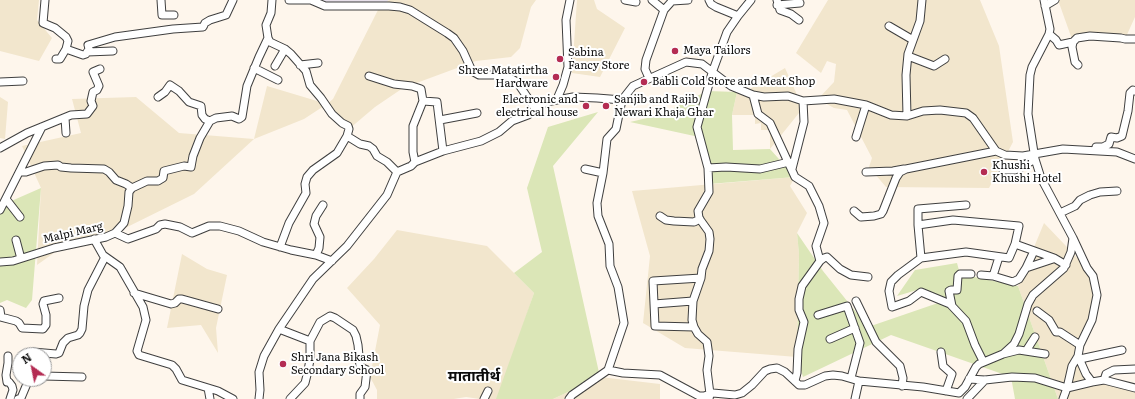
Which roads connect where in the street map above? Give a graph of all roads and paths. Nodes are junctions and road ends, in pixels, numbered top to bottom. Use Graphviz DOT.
graph roads {
  1 [pos="45,0"];
  2 [pos="161,0"];
  3 [pos="233,0"];
  4 [pos="272,0"];
  5 [pos="290,0"];
  6 [pos="570,0"];
  7 [pos="625,0"];
  8 [pos="652,0"];
  9 [pos="688,0"];
  10 [pos="709,0"];
  11 [pos="752,0"];
  12 [pos="922,0"];
  13 [pos="1055,0"];
  14 [pos="636,2"];
  15 [pos="777,2"];
  16 [pos="800,3"];
  17 [pos="1044,3"];
  18 [pos="664,10"];
  19 [pos="174,15"];
  20 [pos="738,16"];
  21 [pos="799,20"];
  22 [pos="889,26"];
  23 [pos="1049,34"];
  24 [pos="268,38"];
  25 [pos="1135,38"];
  26 [pos="913,40"];
  27 [pos="1073,42"];
  28 [pos="66,49"];
  29 [pos="285,49"];
  30 [pos="113,51"];
  31 [pos="86,52"];
  32 [pos="908,56"];
  33 [pos="56,59"];
  34 [pos="945,59"];
  35 [pos="318,63"];
  36 [pos="300,65"];
  37 [pos="1078,65"];
  38 [pos="275,66"];
  39 [pos="254,68"];
  40 [pos="100,69"];
  41 [pos="712,73"];
  42 [pos="369,76"];
  43 [pos="649,78"];
  44 [pos="278,80"];
  45 [pos="23,81"];
  46 [pos="0,82"];
  47 [pos="1135,91"];
  48 [pos="752,95"];
  49 [pos="158,97"];
  50 [pos="557,99"];
  51 [pos="622,100"];
  52 [pos="423,101"];
  53 [pos="803,101"];
  54 [pos="866,105"];
  55 [pos="536,110"];
  56 [pos="1132,111"];
  57 [pos="477,114"];
  58 [pos="907,116"];
  59 [pos="64,118"];
  60 [pos="440,120"];
  61 [pos="210,121"];
  62 [pos="42,127"];
  63 [pos="66,133"];
  64 [pos="347,136"];
  65 [pos="856,137"];
  66 [pos="0,148"];
  67 [pos="1074,149"];
  68 [pos="443,151"];
  69 [pos="996,151"];
  70 [pos="1034,156"];
  71 [pos="1135,159"];
  72 [pos="415,162"];
  73 [pos="789,162"];
  74 [pos="708,168"];
  75 [pos="906,168"];
  76 [pos="585,169"];
  77 [pos="792,170"];
  78 [pos="1003,170"];
  79 [pos="20,172"];
  80 [pos="397,172"];
  81 [pos="866,172"];
  82 [pos="603,173"];
  83 [pos="132,188"];
  84 [pos="1117,191"];
  85 [pos="6,200"];
  86 [pos="323,205"];
  87 [pos="966,205"];
  88 [pos="0,210"];
  89 [pos="854,211"];
  90 [pos="1060,213"];
  91 [pos="660,216"];
  92 [pos="20,218"];
  93 [pos="700,219"];
  94 [pos="918,225"];
  95 [pos="116,233"];
  96 [pos="1073,238"];
  97 [pos="94,239"];
  98 [pos="16,240"];
  99 [pos="1015,244"];
  100 [pos="280,247"];
  101 [pos="1034,251"];
  102 [pos="316,255"];
  103 [pos="105,257"];
  104 [pos="999,257"];
  105 [pos="22,258"];
  106 [pos="921,258"];
  107 [pos="1054,258"];
  108 [pos="332,261"];
  109 [pos="820,261"];
  110 [pos="0,262"];
  111 [pos="1066,264"];
  112 [pos="1026,268"];
  113 [pos="970,274"];
  114 [pos="981,275"];
  115 [pos="993,276"];
  116 [pos="868,277"];
  117 [pos="700,278"];
  118 [pos="134,293"];
  119 [pos="59,298"];
  120 [pos="693,301"];
  121 [pos="654,304"];
  122 [pos="847,306"];
  123 [pos="952,306"];
  124 [pos="218,309"];
  125 [pos="0,310"];
  126 [pos="1037,311"];
  127 [pos="818,315"];
  128 [pos="694,327"];
  129 [pos="855,328"];
  130 [pos="278,330"];
  131 [pos="1035,337"];
  132 [pos="830,339"];
  133 [pos="310,340"];
  134 [pos="1080,345"];
  135 [pos="1122,350"];
  136 [pos="1026,351"];
  137 [pos="941,352"];
  138 [pos="52,354"];
  139 [pos="1003,354"];
  140 [pos="1045,354"];
  141 [pos="8,356"];
  142 [pos="1079,358"];
  143 [pos="983,361"];
  144 [pos="1135,369"];
  145 [pos="608,370"];
  146 [pos="52,376"];
  147 [pos="82,377"];
  148 [pos="969,379"];
  149 [pos="855,380"];
  150 [pos="985,380"];
  151 [pos="1104,380"];
  152 [pos="795,381"];
  153 [pos="1092,382"];
  154 [pos="902,386"];
  155 [pos="26,387"];
  156 [pos="208,388"];
  157 [pos="1067,388"];
  158 [pos="1135,388"];
  159 [pos="944,390"];
  160 [pos="488,391"];
  161 [pos="710,396"];
  162 [pos="12,399"];
  163 [pos="18,399"];
  164 [pos="210,399"];
  165 [pos="233,399"];
  166 [pos="259,399"];
  167 [pos="290,399"];
  168 [pos="360,399"];
  169 [pos="484,399"];
  170 [pos="569,399"];
  171 [pos="855,399"];
  172 [pos="945,399"];
  173 [pos="967,399"];
  174 [pos="1063,399"];
  1 -- 28 [label="street"];
  2 -- 19 [label="street"];
  3 -- 31 [label="street"];
  4 -- 24 [label="street"];
  5 -- 55 [label="street"];
  6 -- 50 [label="street"];
  7 -- 14 [label="street"];
  8 -- 18 [label="street"];
  9 -- 18 [label="street"];
  10 -- 20 [label="street"];
  11 -- 20 [label="street"];
  12 -- 26 [label="street"];
  13 -- 17 [label="street"];
  15 -- 16 [label="street"];
  15 -- 21 [label="street"];
  17 -- 23 [label="street"];
  18 -- 43 [label="street"];
  20 -- 41 [label="street"];
  22 -- 26 [label="street"];
  23 -- 27 [label="street"];
  23 -- 70 [label="street"];
  24 -- 29 [label="street"];
  24 -- 39 [label="street"];
  25 -- 27 [label="street"];
  26 -- 32 [label="street"];
  27 -- 37 [label="street"];
  28 -- 31 [label="street"];
  28 -- 33 [label="street"];
  29 -- 36 [label="street"];
  29 -- 38 [label="street"];
  30 -- 31 [label="street"];
  32 -- 34 [label="street"];
  32 -- 58 [label="street"];
  35 -- 36 [label="street"];
  36 -- 64 [label="street"];
  39 -- 44 [label="street"];
  39 -- 61 [label="street"];
  40 -- 59 [label="street"];
  41 -- 43 [label="street"];
  41 -- 48 [label="street"];
  41 -- 74 [label="street"];
  42 -- 52 [label="street"];
  43 -- 51 [label="street"];
  45 -- 46 [label="street"];
  47 -- 56 [label="street"];
  48 -- 53 [label="street"];
  48 -- 73 [label="street"];
  49 -- 61 [label="street"];
  50 -- 51 [label="street"];
  50 -- 55 [label="street"];
  51 -- 82 [label="street"];
  52 -- 60 [label="street"];
  52 -- 72 [label="street"];
  53 -- 54 [label="street"];
  53 -- 77 [label="street"];
  54 -- 58 [label="street"];
  54 -- 65 [label="street"];
  55 -- 68 [label="street"];
  56 -- 67 [label="street"];
  57 -- 60 [label="street"];
  58 -- 69 [label="street"];
  59 -- 62 [label="street"];
  59 -- 63 [label="street"];
  60 -- 68 [label="street"];
  61 -- 83 [label="street"];
  62 -- 66 [label="street"];
  62 -- 79 [label="street"];
  64 -- 80 [label="street"];
  64 -- 100 [label="street"];
  67 -- 70 [label="street"];
  67 -- 71 [label="street"];
  68 -- 72 [label="street"];
  69 -- 70 [label="street"];
  69 -- 75 [label="street"];
  70 -- 78 [label="street"];
  70 -- 90 [label="street"];
  72 -- 80 [label="street"];
  73 -- 74 [label="street"];
  73 -- 77 [label="street"];
  74 -- 93 [label="street"];
  75 -- 81 [label="street"];
  75 -- 89 [label="street"];
  76 -- 82 [label="street"];
  77 -- 109 [label="street"];
  79 -- 83 [label="street"];
  79 -- 85 [label="street"];
  80 -- 108 [label="street"];
  82 -- 145 [label="street"];
  83 -- 95 [label="street, Malpi Marg"];
  84 -- 90 [label="street"];
  85 -- 88 [label="street"];
  85 -- 92 [label="street"];
  86 -- 102 [label="street"];
  87 -- 94 [label="street"];
  90 -- 96 [label="street"];
  91 -- 93 [label="street"];
  93 -- 117 [label="street"];
  94 -- 99 [label="street"];
  94 -- 106 [label="street"];
  95 -- 97 [label="street, Malpi Marg"];
  95 -- 100 [label="street"];
  96 -- 111 [label="street"];
  96 -- 134 [label="street"];
  97 -- 103 [label="street"];
  97 -- 105 [label="street, Malpi Marg"];
  98 -- 105 [label="street"];
  99 -- 101 [label="street"];
  99 -- 104 [label="street"];
  100 -- 102 [label="street"];
  101 -- 107 [label="street"];
  101 -- 112 [label="street"];
  102 -- 108 [label="street"];
  103 -- 118 [label="street"];
  103 -- 138 [label="street"];
  104 -- 106 [label="street"];
  104 -- 115 [label="street"];
  105 -- 110 [label="street, Malpi Marg"];
  106 -- 123 [label="street"];
  107 -- 111 [label="street"];
  107 -- 112 [label="street"];
  108 -- 130 [label="street"];
  109 -- 116 [label="street"];
  109 -- 152 [label="street"];
  111 -- 139 [label="street"];
  112 -- 115 [label="street"];
  113 -- 123 [label="street"];
  114 -- 115 [label="street"];
  117 -- 120 [label="street"];
  117 -- 121 [label="street"];
  118 -- 124 [label="street"];
  118 -- 156 [label="street"];
  119 -- 125 [label="street"];
  120 -- 121 [label="street"];
  120 -- 128 [label="street"];
  121 -- 128 [label="street"];
  122 -- 127 [label="street"];
  122 -- 129 [label="street"];
  122 -- 154 [label="street"];
  123 -- 143 [label="street"];
  126 -- 134 [label="street"];
  128 -- 161 [label="street"];
  129 -- 132 [label="street"];
  129 -- 149 [label="street"];
  130 -- 133 [label="street"];
  130 -- 166 [label="street"];
  131 -- 136 [label="street"];
  133 -- 167 [label="street"];
  133 -- 168 [label="street"];
  134 -- 142 [label="street"];
  135 -- 142 [label="street"];
  136 -- 139 [label="street"];
  136 -- 140 [label="street"];
  137 -- 159 [label="street"];
  139 -- 143 [label="street"];
  141 -- 162 [label="street"];
  142 -- 153 [label="street"];
  142 -- 157 [label="street"];
  143 -- 148 [label="street"];
  144 -- 151 [label="street"];
  145 -- 161 [label="street"];
  145 -- 170 [label="street"];
  146 -- 147 [label="street"];
  148 -- 150 [label="street"];
  148 -- 159 [label="street"];
  149 -- 152 [label="street"];
  149 -- 154 [label="street"];
  149 -- 171 [label="street"];
  150 -- 157 [label="street"];
  150 -- 173 [label="street"];
  151 -- 153 [label="street"];
  151 -- 158 [label="street"];
  152 -- 161 [label="street"];
  153 -- 157 [label="street"];
  154 -- 159 [label="street"];
  155 -- 163 [label="street"];
  156 -- 164 [label="street"];
  156 -- 165 [label="street"];
  157 -- 174 [label="street"];
  159 -- 172 [label="street"];
  160 -- 169 [label="street"];
}
